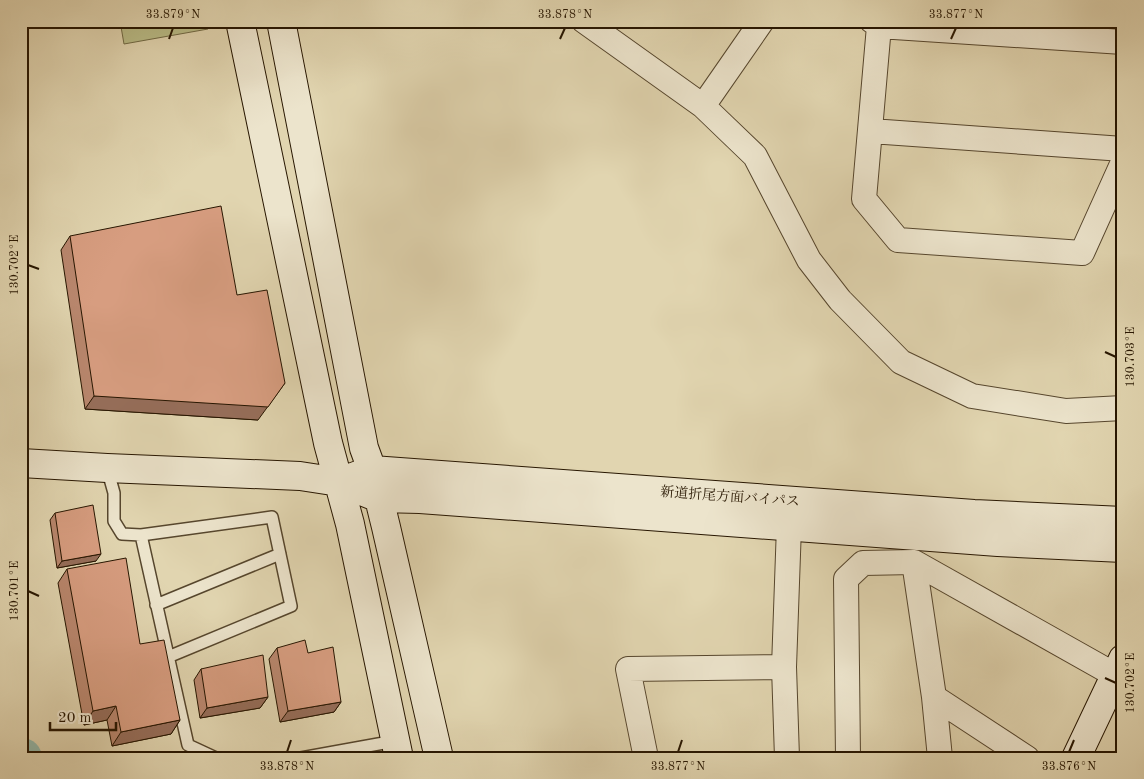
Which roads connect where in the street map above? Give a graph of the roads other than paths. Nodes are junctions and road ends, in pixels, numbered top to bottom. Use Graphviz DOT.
graph roads {
  1 [pos="240,21"];
  2 [pos="280,21"];
  3 [pos="584,21"];
  4 [pos="762,21"];
  5 [pos="876,24"];
  6 [pos="940,26"];
  7 [pos="1060,30"];
  8 [pos="1123,42"];
  9 [pos="703,106"];
  10 [pos="871,131"];
  11 [pos="1123,148"];
  12 [pos="1123,162"];
  13 [pos="1123,408"];
  14 [pos="21,463"];
  15 [pos="106,468"];
  16 [pos="372,470"];
  17 [pos="339,482"];
  18 [pos="379,498"];
  19 [pos="1123,521"];
  20 [pos="789,526"];
  21 [pos="141,535"];
  22 [pos="1123,548"];
  23 [pos="280,554"];
  24 [pos="914,562"];
  25 [pos="156,605"];
  26 [pos="168,657"];
  27 [pos="784,667"];
  28 [pos="1119,667"];
  29 [pos="934,697"];
  30 [pos="397,750"];
  31 [pos="216,758"];
  32 [pos="301,758"];
  33 [pos="439,758"];
  34 [pos="646,758"];
  35 [pos="787,758"];
  36 [pos="848,758"];
  37 [pos="940,758"];
  38 [pos="1027,758"];
  39 [pos="1076,758"];
  1 -- 17 [label="street"];
  2 -- 16 [label="street"];
  3 -- 9 [label="street"];
  4 -- 9 [label="street"];
  5 -- 6 [label="street"];
  5 -- 10 [label="street"];
  6 -- 7 [label="street"];
  7 -- 8 [label="street"];
  9 -- 13 [label="street"];
  10 -- 11 [label="street"];
  10 -- 12 [label="street"];
  14 -- 15 [label="street"];
  15 -- 17 [label="street"];
  15 -- 21 [label="lane"];
  16 -- 17 [label="street, 新道折尾方面バイパス"];
  16 -- 18 [label="street"];
  16 -- 19 [label="street, 新道折尾方面バイパス"];
  17 -- 18 [label="street"];
  17 -- 30 [label="street"];
  18 -- 20 [label="street"];
  18 -- 33 [label="street"];
  20 -- 22 [label="street"];
  20 -- 27 [label="street"];
  21 -- 23 [label="lane"];
  21 -- 25 [label="lane"];
  23 -- 25 [label="lane"];
  23 -- 26 [label="lane"];
  24 -- 28 [label="street"];
  24 -- 29 [label="street"];
  24 -- 36 [label="street"];
  25 -- 26 [label="lane"];
  26 -- 31 [label="lane"];
  27 -- 34 [label="street"];
  27 -- 35 [label="street"];
  28 -- 39 [label="street"];
  29 -- 37 [label="street"];
  29 -- 38 [label="street"];
  30 -- 32 [label="lane"];
}
